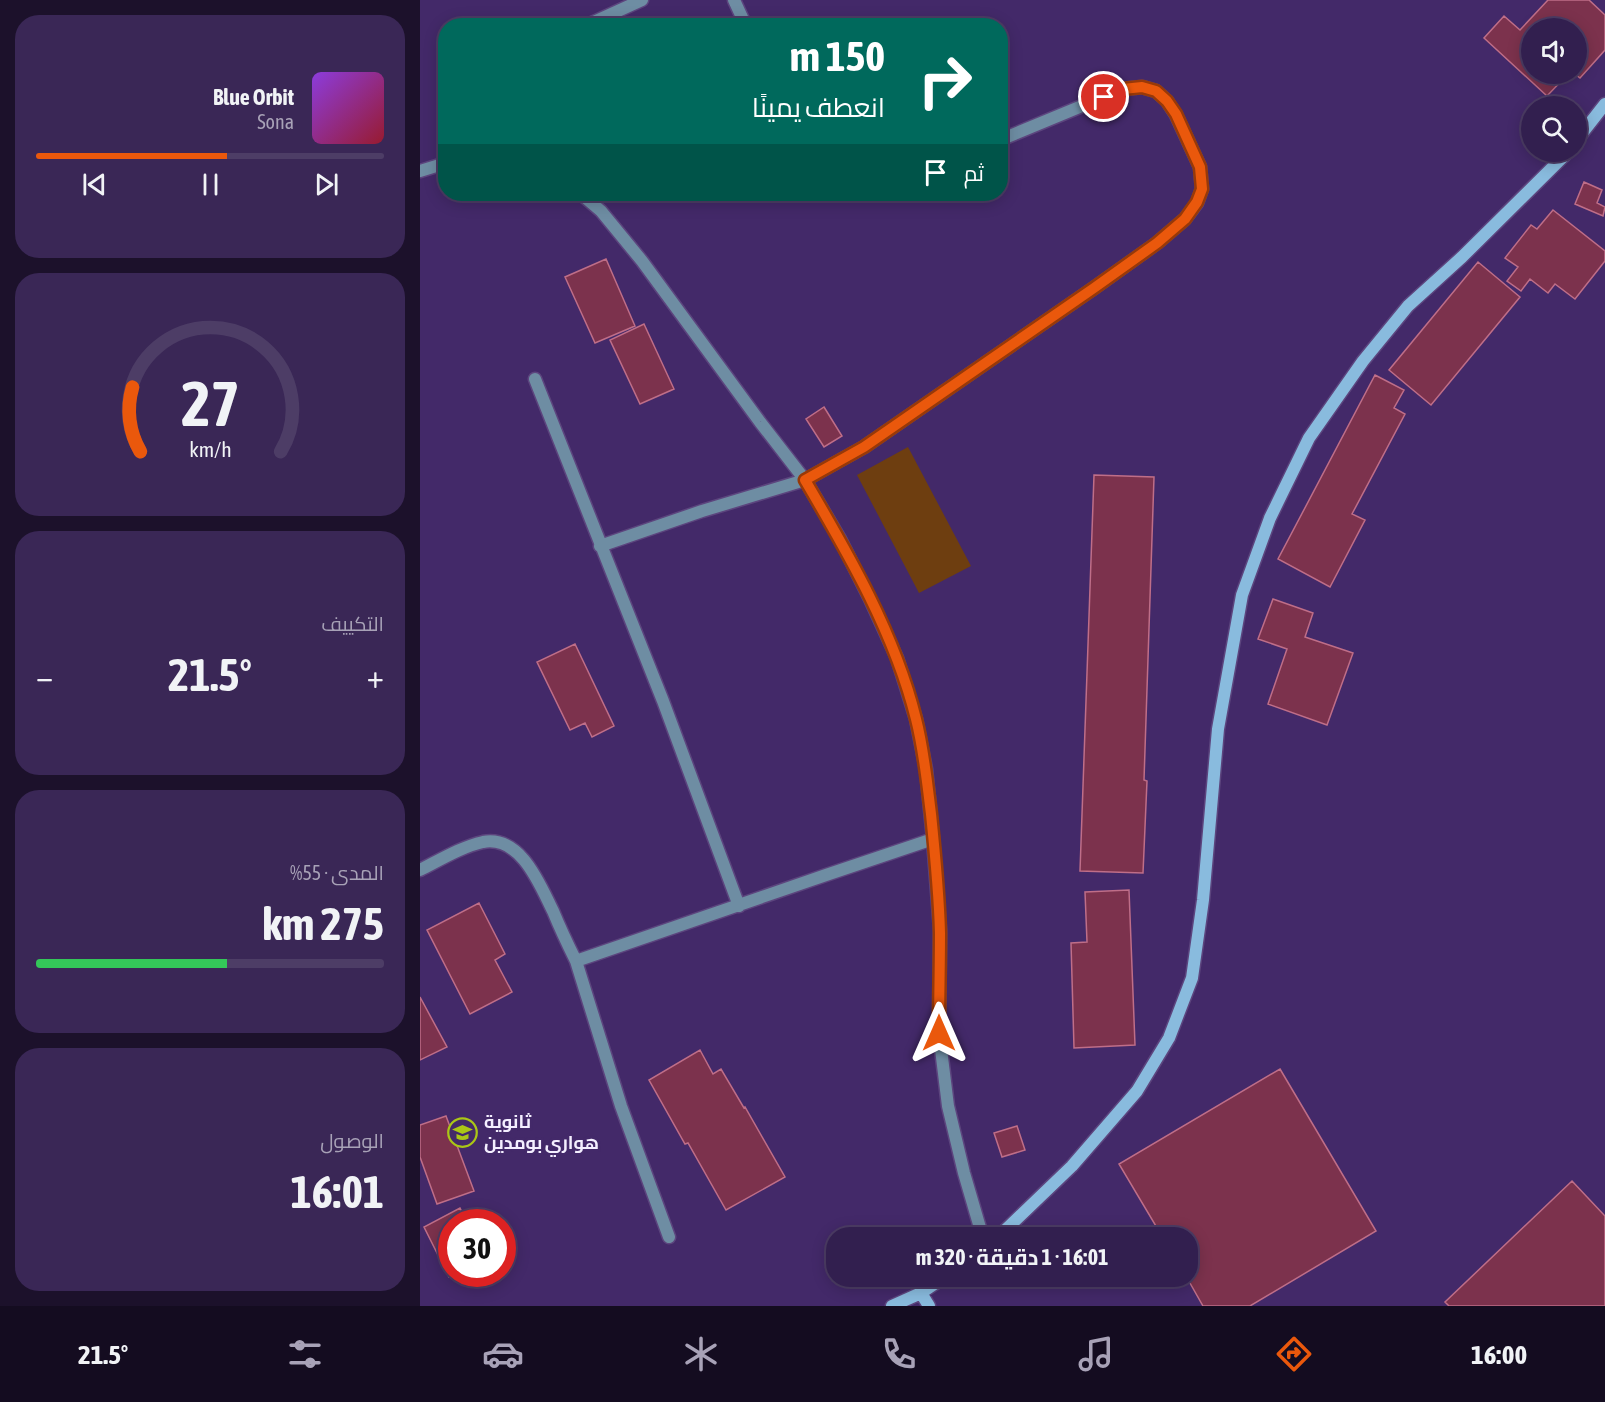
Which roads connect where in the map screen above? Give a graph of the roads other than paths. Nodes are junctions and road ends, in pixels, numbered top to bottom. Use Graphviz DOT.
graph roads {
  1 [pos="642,0"];
  2 [pos="734,0"];
  3 [pos="603,18"];
  4 [pos="742,18"];
  5 [pos="1605,104"];
  6 [pos="1587,127"];
  7 [pos="1008,137"];
  8 [pos="1558,162"];
  9 [pos="438,165"];
  10 [pos="420,171"];
  11 [pos="589,201"];
  12 [pos="535,378"];
  13 [pos="805,480"];
  14 [pos="600,546"];
  15 [pos="933,839"];
  16 [pos="420,870"];
  17 [pos="739,906"];
  18 [pos="576,961"];
  19 [pos="980,1227"];
  20 [pos="1008,1227"];
  21 [pos="669,1237"];
  22 [pos="929,1287"];
  23 [pos="921,1293"];
  24 [pos="892,1306"];
  25 [pos="929,1306"];
  1 -- 3 [label="street"];
  2 -- 4 [label="street"];
  5 -- 6 [label="street"];
  7 -- 13 [label="street"];
  8 -- 20 [label="street"];
  9 -- 10 [label="street"];
  11 -- 13 [label="street"];
  12 -- 14 [label="street"];
  13 -- 14 [label="street"];
  13 -- 15 [label="street"];
  14 -- 17 [label="street"];
  15 -- 17 [label="street"];
  15 -- 19 [label="street"];
  16 -- 18 [label="street"];
  17 -- 18 [label="street"];
  18 -- 21 [label="street"];
  22 -- 23 [label="street"];
  23 -- 24 [label="street"];
  23 -- 25 [label="street"];
}
